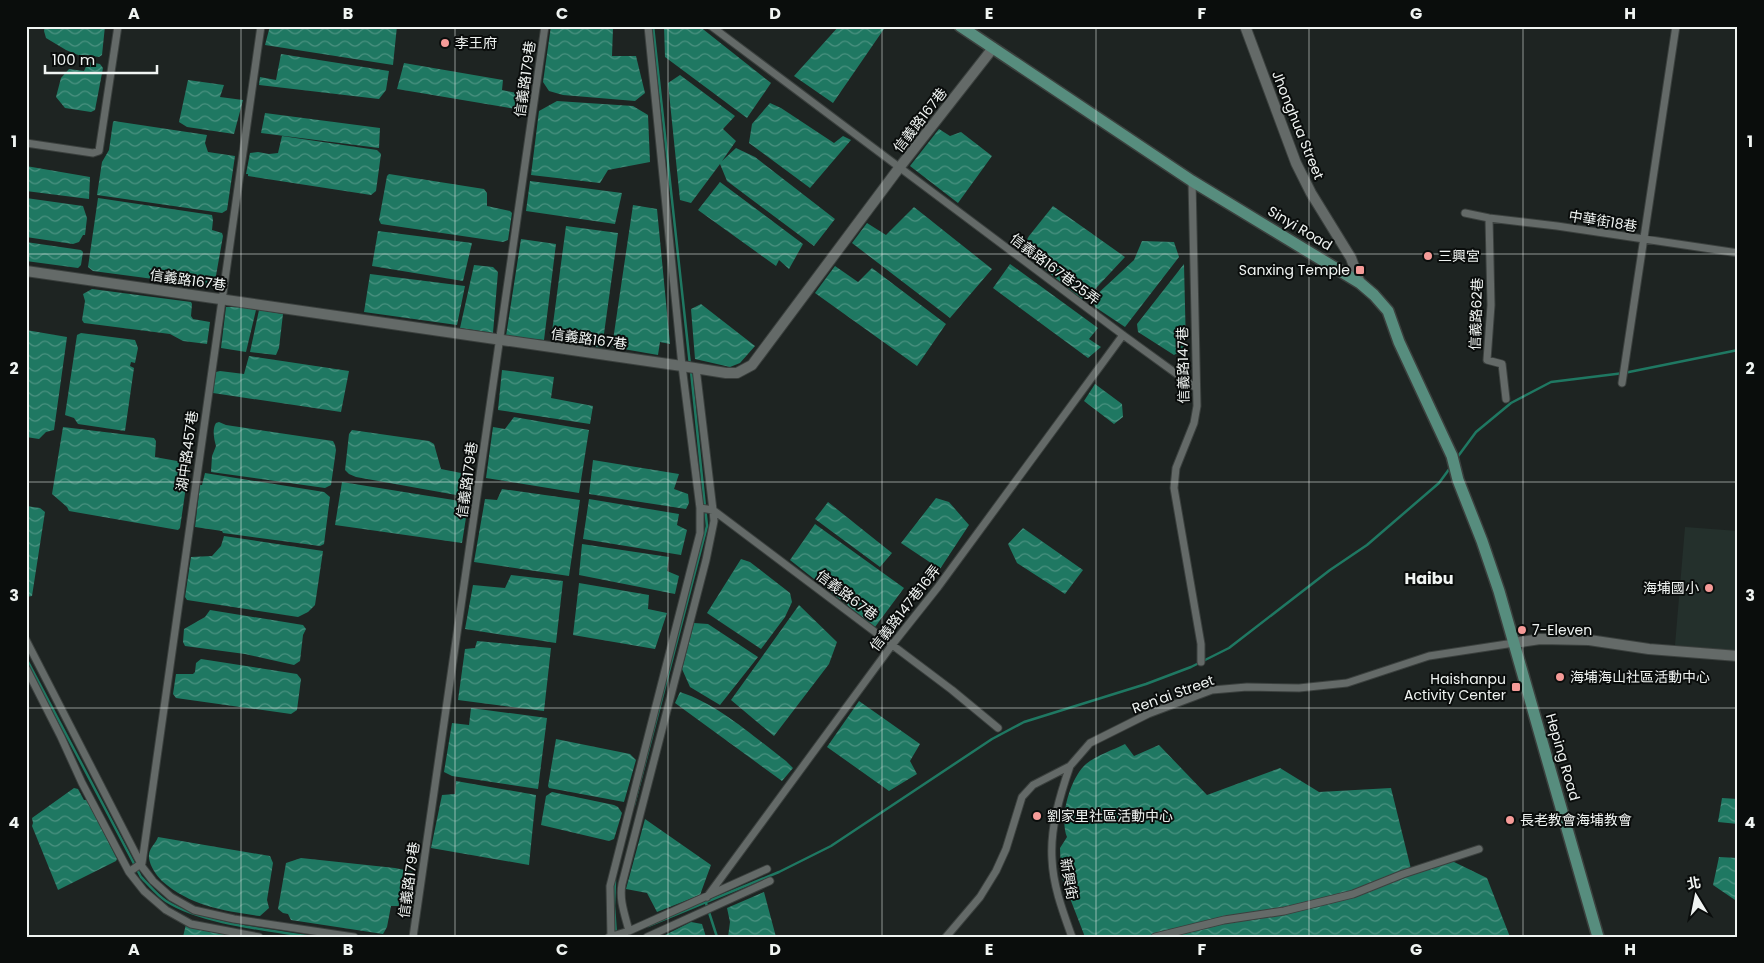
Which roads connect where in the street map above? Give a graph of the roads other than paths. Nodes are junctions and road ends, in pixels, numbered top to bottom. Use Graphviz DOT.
graph roads {
  1 [pos="118,26"];
  2 [pos="261,26"];
  3 [pos="545,26"];
  4 [pos="648,26"];
  5 [pos="711,26"];
  6 [pos="960,26"];
  7 [pos="969,26"];
  8 [pos="1245,26"];
  9 [pos="1676,26"];
  10 [pos="993,48"];
  11 [pos="26,143"];
  12 [pos="899,168"];
  13 [pos="1192,181"];
  14 [pos="1465,214"];
  15 [pos="1489,218"];
  16 [pos="1644,240"];
  17 [pos="1738,253"];
  18 [pos="26,271"];
  19 [pos="1360,283"];
  20 [pos="222,299"];
  21 [pos="1123,335"];
  22 [pos="500,340"];
  23 [pos="683,366"];
  24 [pos="695,368"];
  25 [pos="1622,382"];
  26 [pos="1196,388"];
  27 [pos="1506,399"];
  28 [pos="700,508"];
  29 [pos="713,510"];
  30 [pos="26,640"];
  31 [pos="1514,643"];
  32 [pos="892,645"];
  33 [pos="1738,656"];
  34 [pos="1201,662"];
  35 [pos="26,668"];
  36 [pos="998,728"];
  37 [pos="1070,766"];
  38 [pos="1479,849"];
  39 [pos="142,863"];
  40 [pos="766,869"];
  41 [pos="129,872"];
  42 [pos="770,881"];
  43 [pos="707,896"];
  44 [pos="626,932"];
  45 [pos="612,936"];
  46 [pos="259,937"];
  47 [pos="354,937"];
  48 [pos="413,937"];
  49 [pos="647,937"];
  50 [pos="946,937"];
  51 [pos="1072,937"];
  52 [pos="1155,937"];
  53 [pos="1598,937"];
  1 -- 11 [label="street"];
  2 -- 20 [label="street, 湖中路457巷"];
  3 -- 22 [label="street, 信義路179巷"];
  4 -- 23 [label="street"];
  5 -- 12 [label="street, 信義路167巷25弄"];
  6 -- 10 [label="main road, Sinyi Road"];
  7 -- 10 [label="main road, Sinyi Road"];
  8 -- 19 [label="street, Jhonghua Street"];
  9 -- 16 [label="street"];
  10 -- 12 [label="street, 信義路167巷"];
  10 -- 13 [label="main road, Sinyi Road"];
  12 -- 21 [label="street, 信義路167巷25弄"];
  12 -- 24 [label="street, 信義路167巷"];
  13 -- 19 [label="main road, Sinyi Road"];
  13 -- 26 [label="street, 信義路147巷"];
  14 -- 15 [label="street, 中華街18巷"];
  15 -- 16 [label="street, 中華街18巷"];
  15 -- 27 [label="street, 信義路62巷"];
  16 -- 17 [label="street, 中華街18巷"];
  16 -- 25 [label="street"];
  18 -- 20 [label="street, 信義路167巷"];
  19 -- 31 [label="main road, Sinyi Road"];
  20 -- 22 [label="street, 信義路167巷"];
  20 -- 39 [label="street, 湖中路457巷"];
  21 -- 26 [label="street, 信義路167巷25弄"];
  21 -- 32 [label="street, 信義路147巷16弄"];
  22 -- 23 [label="street, 信義路167巷"];
  22 -- 48 [label="street, 信義路179巷"];
  23 -- 24 [label="street, 信義路167巷"];
  23 -- 28 [label="street"];
  24 -- 29 [label="street"];
  26 -- 34 [label="street, 信義路147巷"];
  28 -- 29 [label="street, 信義路67巷"];
  28 -- 45 [label="street"];
  29 -- 32 [label="street, 信義路67巷"];
  29 -- 44 [label="street"];
  30 -- 39 [label="street"];
  31 -- 33 [label="street"];
  31 -- 37 [label="street, Ren'ai Street"];
  31 -- 53 [label="main road, Heping Road"];
  32 -- 36 [label="street, 信義路67巷"];
  32 -- 43 [label="street, 信義路147巷16弄"];
  35 -- 41 [label="street"];
  37 -- 50 [label="street, Ren'ai Street"];
  37 -- 51 [label="street, 新興街"];
  38 -- 52 [label="street"];
  39 -- 41 [label="street"];
  39 -- 47 [label="street"];
  40 -- 43 [label="street"];
  41 -- 46 [label="street"];
  42 -- 49 [label="street"];
  43 -- 44 [label="street"];
  44 -- 45 [label="street"];
}
